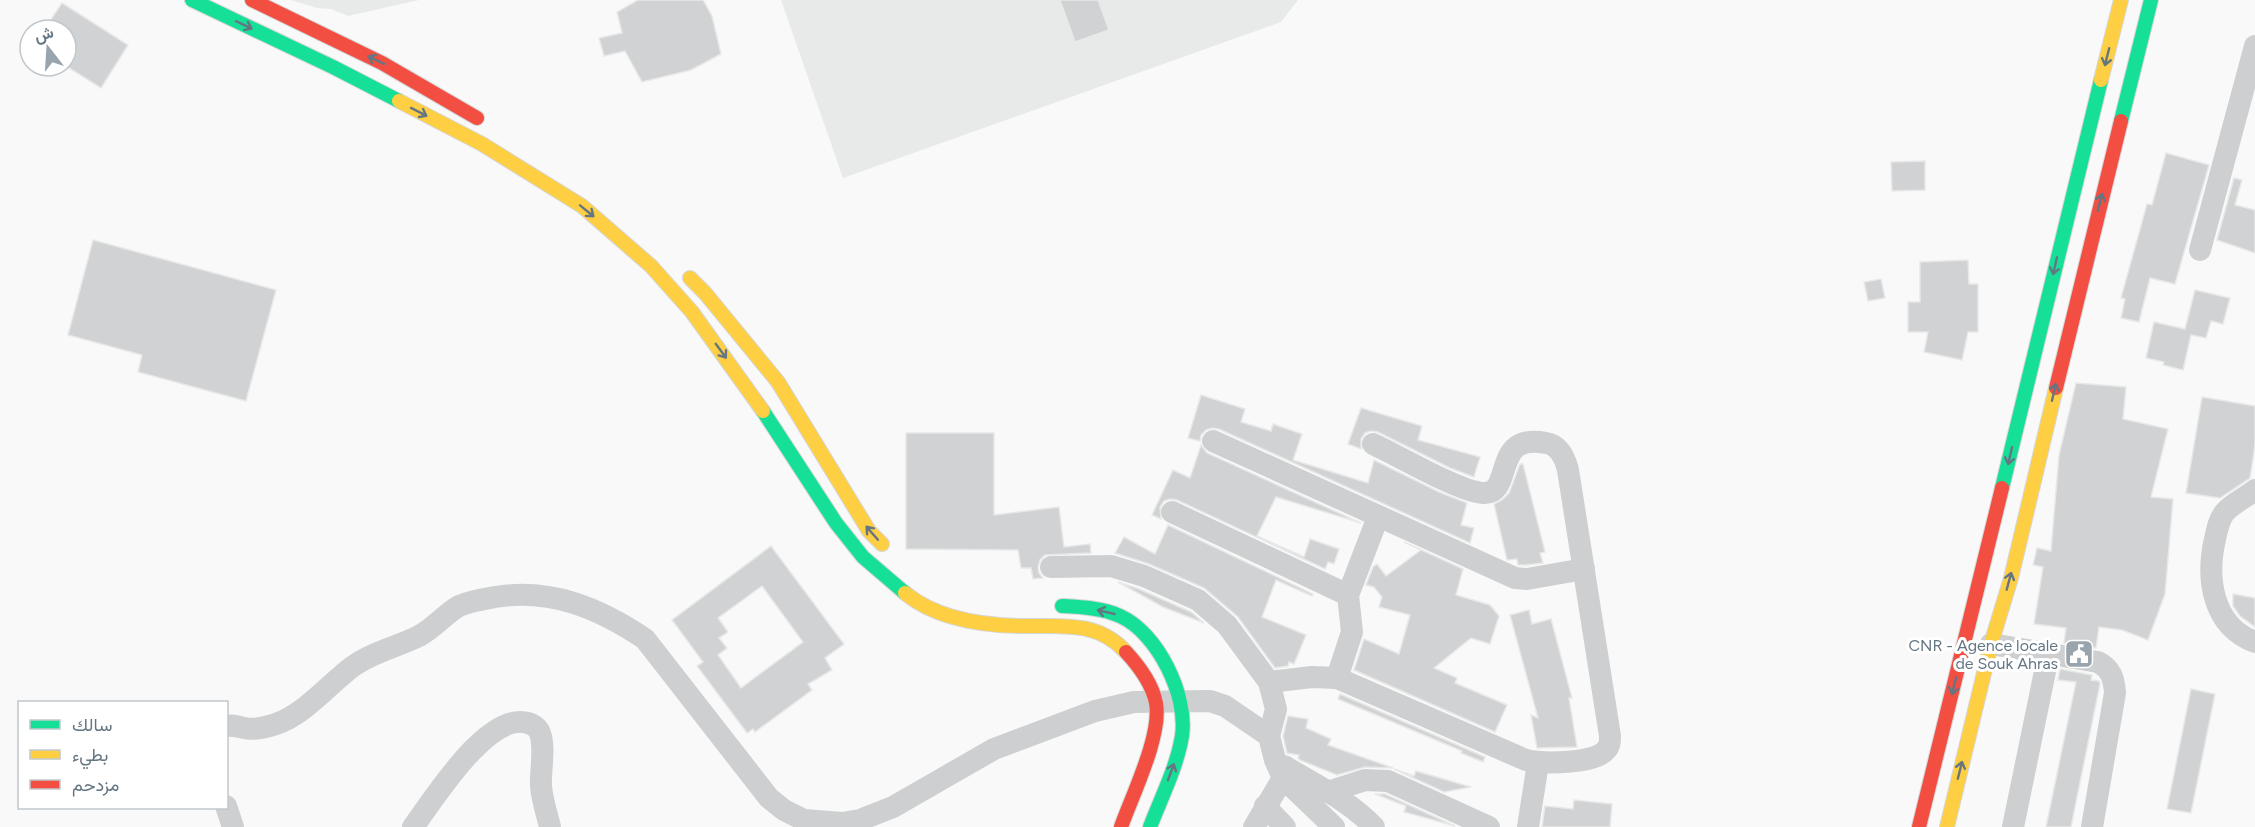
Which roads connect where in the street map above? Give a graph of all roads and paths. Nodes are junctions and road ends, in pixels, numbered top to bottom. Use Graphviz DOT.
graph roads {
  1 [pos="192,0"];
  2 [pos="252,0"];
  3 [pos="2121,0"];
  4 [pos="2151,0"];
  5 [pos="2255,46"];
  6 [pos="494,128"];
  7 [pos="2200,250"];
  8 [pos="680,268"];
  9 [pos="1213,441"];
  10 [pos="1373,444"];
  11 [pos="2255,490"];
  12 [pos="1172,512"];
  13 [pos="1378,517"];
  14 [pos="891,553"];
  15 [pos="1051,567"];
  16 [pos="1584,569"];
  17 [pos="1348,595"];
  18 [pos="1052,606"];
  19 [pos="2255,642"];
  20 [pos="1991,644"];
  21 [pos="2049,652"];
  22 [pos="1337,678"];
  23 [pos="1269,682"];
  24 [pos="1181,701"];
  25 [pos="1156,703"];
  26 [pos="228,726"];
  27 [pos="1269,736"];
  28 [pos="1538,763"];
  29 [pos="1279,769"];
  30 [pos="1328,792"];
  31 [pos="1265,806"];
  32 [pos="227,809"];
  33 [pos="233,827"];
  34 [pos="413,827"];
  35 [pos="550,827"];
  36 [pos="1121,827"];
  37 [pos="1150,827"];
  38 [pos="1254,827"];
  39 [pos="1285,827"];
  40 [pos="1334,827"];
  41 [pos="1374,827"];
  42 [pos="1489,827"];
  43 [pos="1528,827"];
  44 [pos="1919,827"];
  45 [pos="1947,827"];
  46 [pos="2013,827"];
  47 [pos="2092,827"];
  1 -- 25 [label="main road, one-way"];
  6 -- 2 [label="main road, one-way"];
  3 -- 44 [label="main road, one-way"];
  20 -- 4 [label="main road, one-way"];
  5 -- 7 [label="street"];
  14 -- 8 [label="main road, one-way"];
  9 -- 13 [label="street"];
  10 -- 16 [label="street"];
  11 -- 19 [label="street"];
  12 -- 17 [label="street"];
  13 -- 16 [label="street"];
  13 -- 17 [label="street"];
  15 -- 23 [label="street"];
  16 -- 28 [label="street"];
  17 -- 22 [label="street"];
  24 -- 18 [label="main road, one-way"];
  20 -- 21 [label="street"];
  45 -- 20 [label="main road, one-way"];
  21 -- 46 [label="street"];
  21 -- 47 [label="street"];
  22 -- 23 [label="street"];
  22 -- 28 [label="street"];
  23 -- 27 [label="street"];
  24 -- 25 [label="street"];
  24 -- 27 [label="street"];
  37 -- 24 [label="main road, one-way"];
  25 -- 26 [label="street"];
  25 -- 36 [label="main road"];
  27 -- 29 [label="street"];
  28 -- 43 [label="street"];
  29 -- 30 [label="street"];
  29 -- 31 [label="street"];
  29 -- 40 [label="street"];
  30 -- 41 [label="street"];
  30 -- 42 [label="street"];
  31 -- 38 [label="street"];
  31 -- 39 [label="street"];
  32 -- 33 [label="street"];
  34 -- 35 [label="street"];
}
